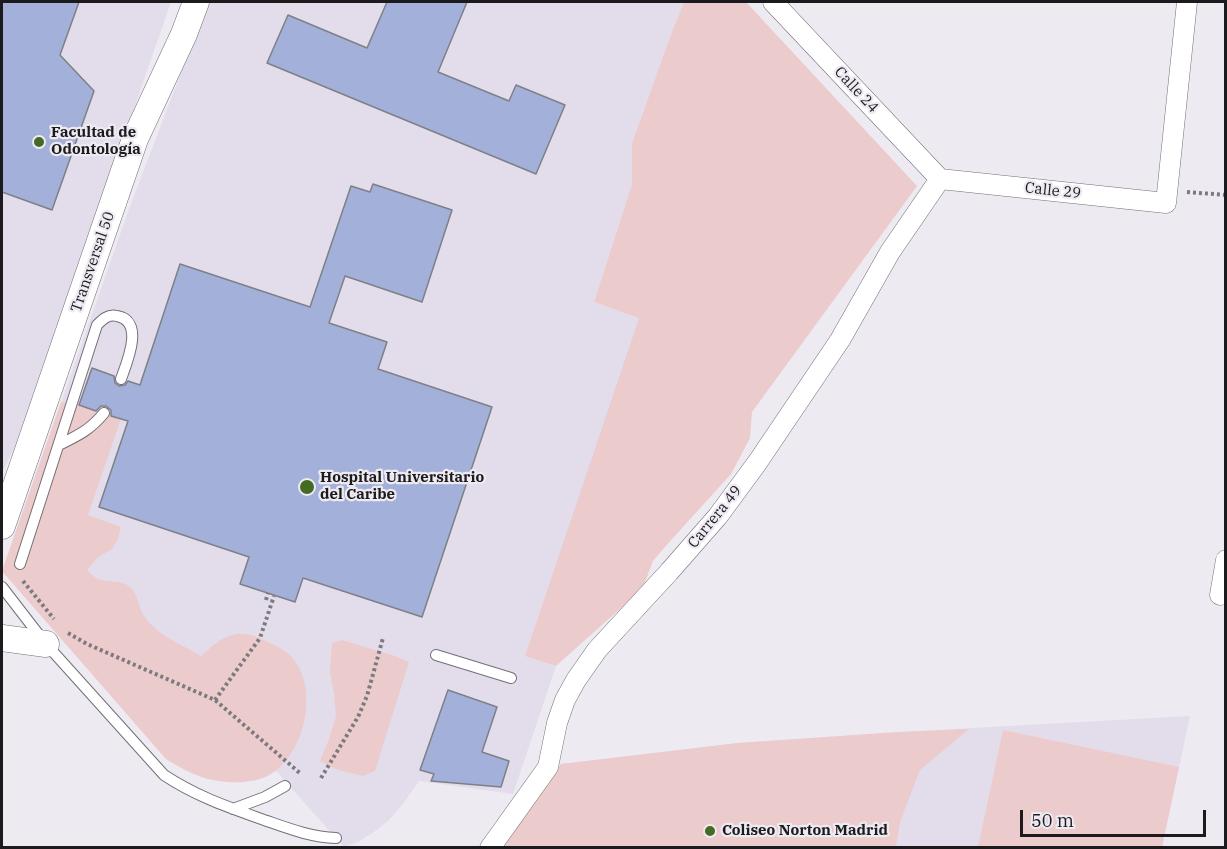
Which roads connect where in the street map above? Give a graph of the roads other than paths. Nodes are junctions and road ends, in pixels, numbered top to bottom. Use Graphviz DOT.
graph roads {
  1 [pos="196,2"];
  2 [pos="773,2"];
  3 [pos="1187,2"];
  4 [pos="940,179"];
  5 [pos="121,379"];
  6 [pos="104,414"];
  7 [pos="59,445"];
  8 [pos="10,486"];
  9 [pos="2,526"];
  10 [pos="1226,560"];
  11 [pos="20,564"];
  12 [pos="4,590"];
  13 [pos="1220,594"];
  14 [pos="56,633"];
  15 [pos="2,638"];
  16 [pos="436,655"];
  17 [pos="511,678"];
  18 [pos="285,786"];
  19 [pos="233,809"];
  20 [pos="336,838"];
  21 [pos="490,848"];
  1 -- 8 [label="street, Transversal 50"];
  2 -- 4 [label="street, Calle 24"];
  3 -- 4 [label="street, Calle 29"];
  4 -- 21 [label="street, Carrera 49"];
  5 -- 7 [label="lane"];
  6 -- 7 [label="lane"];
  7 -- 11 [label="lane"];
  8 -- 9 [label="street, Transversal 50"];
  10 -- 13 [label="street"];
  12 -- 14 [label="lane"];
  14 -- 15 [label="street"];
  14 -- 19 [label="lane"];
  16 -- 17 [label="lane"];
  18 -- 19 [label="lane"];
  19 -- 20 [label="lane"];
}
